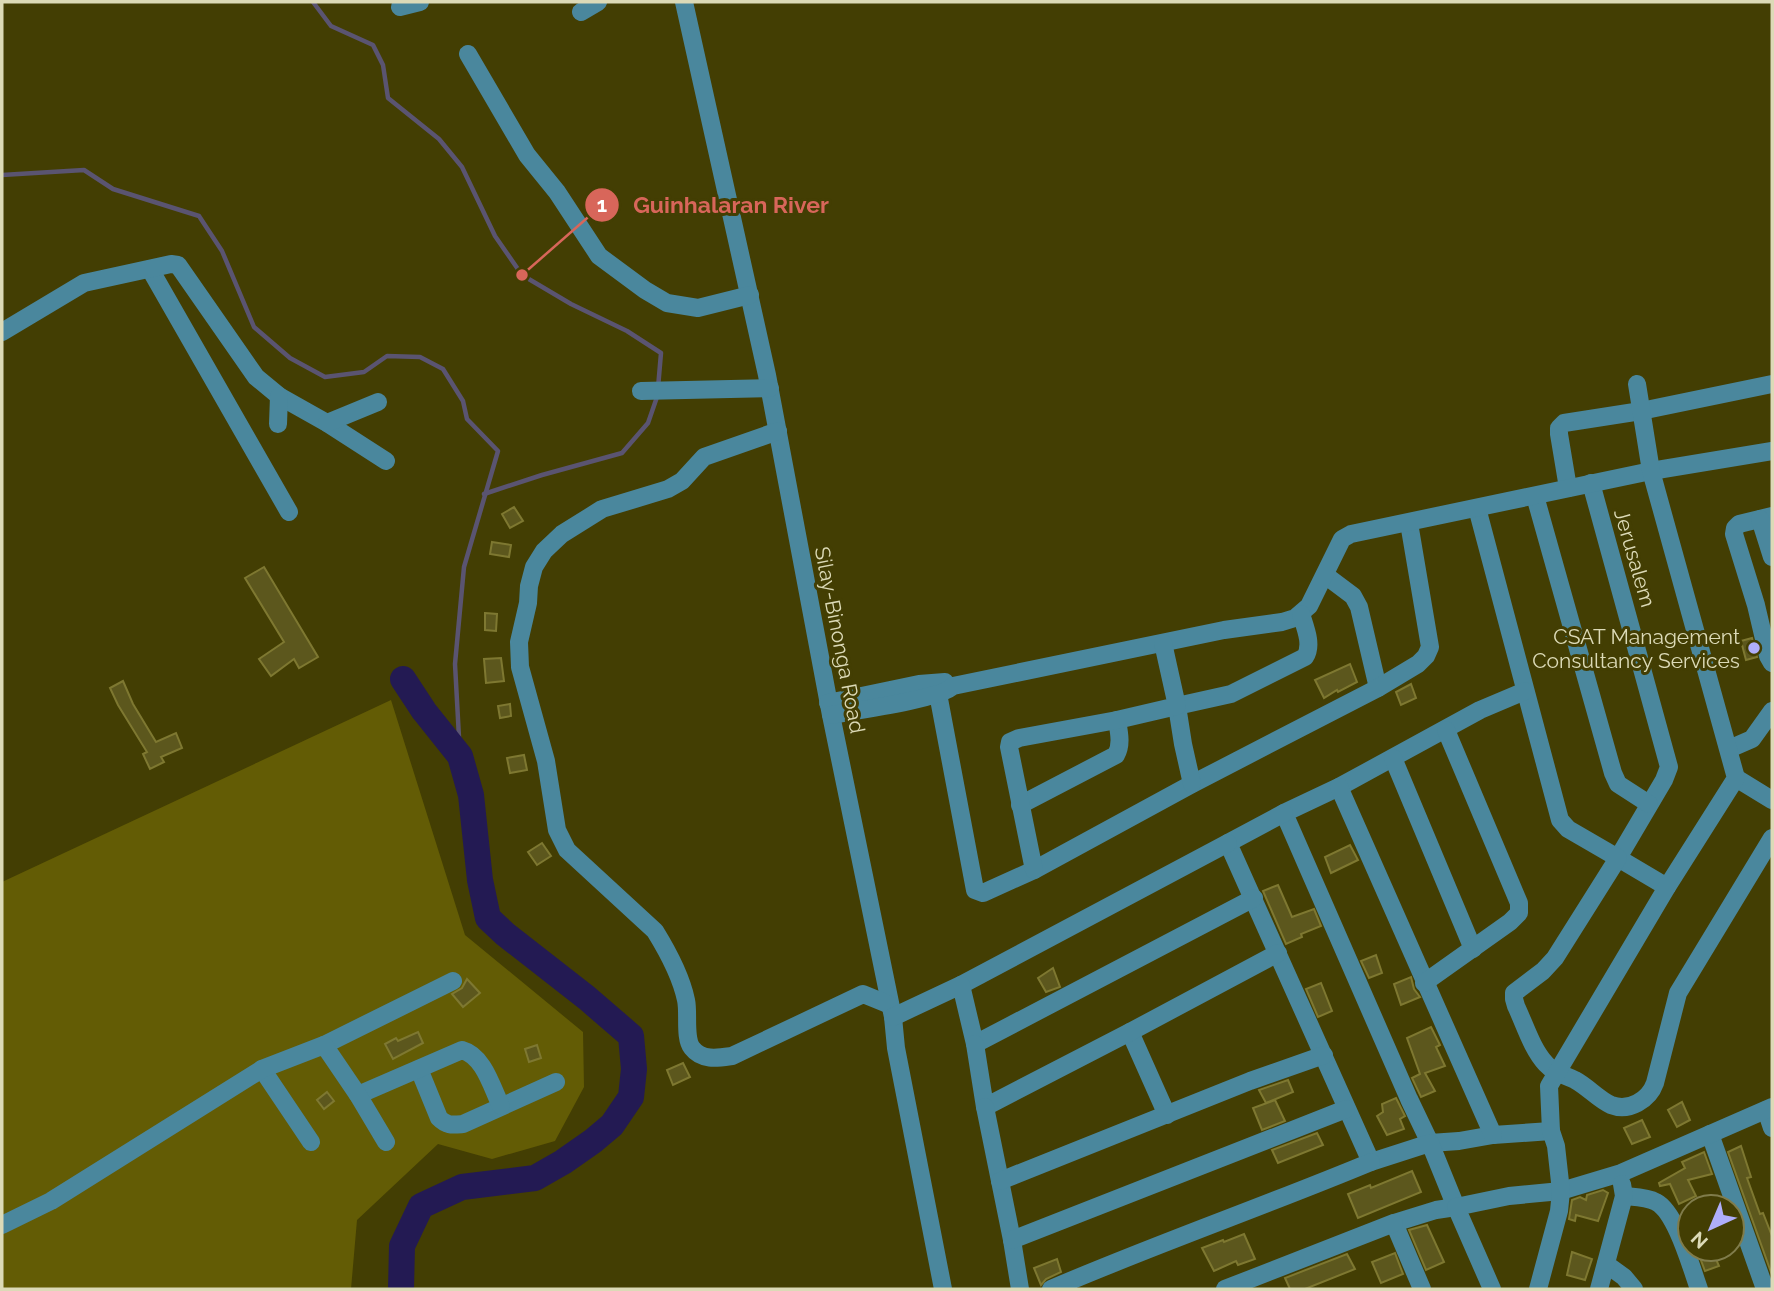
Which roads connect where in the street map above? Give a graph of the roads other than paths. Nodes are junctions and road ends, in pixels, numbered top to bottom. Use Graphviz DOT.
graph roads {
  1 [pos="598,2"];
  2 [pos="684,2"];
  3 [pos="581,12"];
  4 [pos="468,54"];
  5 [pos="150,269"];
  6 [pos="750,295"];
  7 [pos="2,332"];
  8 [pos="1637,384"];
  9 [pos="1772,384"];
  10 [pos="770,388"];
  11 [pos="644,391"];
  12 [pos="279,396"];
  13 [pos="378,402"];
  14 [pos="1641,411"];
  15 [pos="327,423"];
  16 [pos="278,424"];
  17 [pos="778,431"];
  18 [pos="1772,451"];
  19 [pos="386,461"];
  20 [pos="1651,471"];
  21 [pos="1591,483"];
  22 [pos="1568,488"];
  23 [pos="1535,496"];
  24 [pos="1477,508"];
  25 [pos="289,512"];
  26 [pos="1766,518"];
  27 [pos="1409,523"];
  28 [pos="1772,557"];
  29 [pos="1325,575"];
  30 [pos="1764,602"];
  31 [pos="1301,614"];
  32 [pos="1163,643"];
  33 [pos="1772,663"];
  34 [pos="942,687"];
  35 [pos="1378,688"];
  36 [pos="1525,691"];
  37 [pos="1177,706"];
  38 [pos="830,709"];
  39 [pos="1772,711"];
  40 [pos="1117,720"];
  41 [pos="1446,730"];
  42 [pos="1728,749"];
  43 [pos="1393,758"];
  44 [pos="1736,778"];
  45 [pos="1192,784"];
  46 [pos="1339,787"];
  47 [pos="1772,800"];
  48 [pos="1649,804"];
  49 [pos="1020,805"];
  50 [pos="1284,813"];
  51 [pos="1772,838"];
  52 [pos="1228,843"];
  53 [pos="1618,858"];
  54 [pos="1034,870"];
  55 [pos="1667,887"];
  56 [pos="1254,898"];
  57 [pos="1473,949"];
  58 [pos="1278,953"];
  59 [pos="453,981"];
  60 [pos="1424,983"];
  61 [pos="961,985"];
  62 [pos="891,1011"];
  63 [pos="1130,1032"];
  64 [pos="975,1044"];
  65 [pos="324,1045"];
  66 [pos="1324,1055"];
  67 [pos="262,1069"];
  68 [pos="418,1069"];
  69 [pos="1558,1073"];
  70 [pos="556,1082"];
  71 [pos="358,1095"];
  72 [pos="501,1107"];
  73 [pos="985,1107"];
  74 [pos="1769,1109"];
  75 [pos="1346,1110"];
  76 [pos="1167,1115"];
  77 [pos="1772,1128"];
  78 [pos="1551,1131"];
  79 [pos="1710,1134"];
  80 [pos="1493,1135"];
  81 [pos="311,1142"];
  82 [pos="386,1142"];
  83 [pos="1430,1143"];
  84 [pos="1371,1162"];
  85 [pos="1621,1173"];
  86 [pos="1000,1181"];
  87 [pos="1561,1191"];
  88 [pos="1624,1196"];
  89 [pos="1455,1207"];
  90 [pos="1394,1223"];
  91 [pos="2,1225"];
  92 [pos="1012,1240"];
  93 [pos="1605,1264"];
  94 [pos="1419,1288"];
  95 [pos="943,1289"];
  96 [pos="1020,1289"];
  97 [pos="1051,1289"];
  98 [pos="1226,1289"];
  99 [pos="1492,1289"];
  100 [pos="1538,1289"];
  101 [pos="1599,1289"];
  102 [pos="1634,1289"];
  103 [pos="1699,1289"];
  104 [pos="1765,1289"];
  1 -- 3 [label="street"];
  2 -- 6 [label="street, Silay-Binonga Road"];
  4 -- 6 [label="street"];
  5 -- 7 [label="street"];
  5 -- 12 [label="street"];
  5 -- 25 [label="street"];
  6 -- 10 [label="street, Silay-Binonga Road"];
  8 -- 14 [label="street"];
  9 -- 14 [label="street"];
  10 -- 11 [label="street"];
  10 -- 17 [label="street, Silay-Binonga Road"];
  12 -- 15 [label="street"];
  12 -- 16 [label="street"];
  13 -- 15 [label="street"];
  14 -- 20 [label="street"];
  14 -- 22 [label="street"];
  15 -- 19 [label="street"];
  17 -- 38 [label="street, Silay-Binonga Road"];
  17 -- 62 [label="street"];
  18 -- 20 [label="street"];
  20 -- 21 [label="street"];
  20 -- 42 [label="street"];
  21 -- 22 [label="street"];
  21 -- 48 [label="street, Jerusalem"];
  22 -- 23 [label="street"];
  23 -- 24 [label="street"];
  23 -- 48 [label="street"];
  24 -- 27 [label="street"];
  24 -- 36 [label="street"];
  26 -- 28 [label="street"];
  26 -- 30 [label="street"];
  27 -- 29 [label="street"];
  27 -- 35 [label="street"];
  29 -- 31 [label="street"];
  29 -- 35 [label="street"];
  30 -- 33 [label="street"];
  31 -- 32 [label="street"];
  31 -- 37 [label="street"];
  32 -- 34 [label="street"];
  32 -- 37 [label="street"];
  34 -- 38 [label="street"];
  34 -- 54 [label="street"];
  35 -- 45 [label="street"];
  36 -- 41 [label="street"];
  36 -- 53 [label="street"];
  37 -- 40 [label="street"];
  37 -- 45 [label="street"];
  38 -- 62 [label="street, Silay-Binonga Road"];
  39 -- 42 [label="street"];
  40 -- 49 [label="street"];
  40 -- 49 [label="street"];
  41 -- 43 [label="street"];
  41 -- 57 [label="street"];
  42 -- 44 [label="street"];
  43 -- 46 [label="street"];
  43 -- 57 [label="street"];
  44 -- 47 [label="street"];
  44 -- 55 [label="street"];
  45 -- 54 [label="street"];
  46 -- 50 [label="street"];
  46 -- 60 [label="street"];
  48 -- 53 [label="street, Jerusalem"];
  49 -- 54 [label="street"];
  50 -- 52 [label="street"];
  50 -- 83 [label="street"];
  51 -- 69 [label="street"];
  52 -- 56 [label="street"];
  52 -- 61 [label="street"];
  53 -- 55 [label="street"];
  53 -- 69 [label="street, Jerusalem"];
  55 -- 69 [label="street"];
  56 -- 58 [label="street"];
  56 -- 64 [label="street"];
  57 -- 60 [label="street"];
  58 -- 63 [label="street"];
  58 -- 66 [label="street"];
  59 -- 65 [label="street"];
  60 -- 80 [label="street"];
  61 -- 62 [label="street"];
  61 -- 64 [label="street"];
  62 -- 95 [label="street, Silay-Binonga Road"];
  63 -- 73 [label="street"];
  63 -- 76 [label="street"];
  64 -- 73 [label="street"];
  65 -- 67 [label="street"];
  65 -- 71 [label="street"];
  66 -- 75 [label="street"];
  66 -- 76 [label="street"];
  67 -- 81 [label="street"];
  67 -- 91 [label="street"];
  68 -- 71 [label="street"];
  68 -- 72 [label="street"];
  68 -- 72 [label="street"];
  69 -- 78 [label="street"];
  70 -- 72 [label="street"];
  71 -- 82 [label="street"];
  73 -- 86 [label="street"];
  74 -- 77 [label="street"];
  74 -- 79 [label="street"];
  75 -- 84 [label="street"];
  75 -- 92 [label="street"];
  76 -- 86 [label="street"];
  78 -- 80 [label="street"];
  78 -- 87 [label="street"];
  79 -- 85 [label="street"];
  79 -- 104 [label="street"];
  80 -- 83 [label="street"];
  83 -- 84 [label="street"];
  83 -- 89 [label="street"];
  84 -- 97 [label="street"];
  85 -- 87 [label="street"];
  85 -- 88 [label="street"];
  86 -- 92 [label="street"];
  87 -- 89 [label="street"];
  87 -- 100 [label="street"];
  88 -- 93 [label="street"];
  88 -- 103 [label="street"];
  89 -- 90 [label="street"];
  89 -- 99 [label="street"];
  90 -- 94 [label="street"];
  90 -- 98 [label="street"];
  92 -- 96 [label="street"];
  93 -- 101 [label="street"];
  93 -- 102 [label="street"];
}
